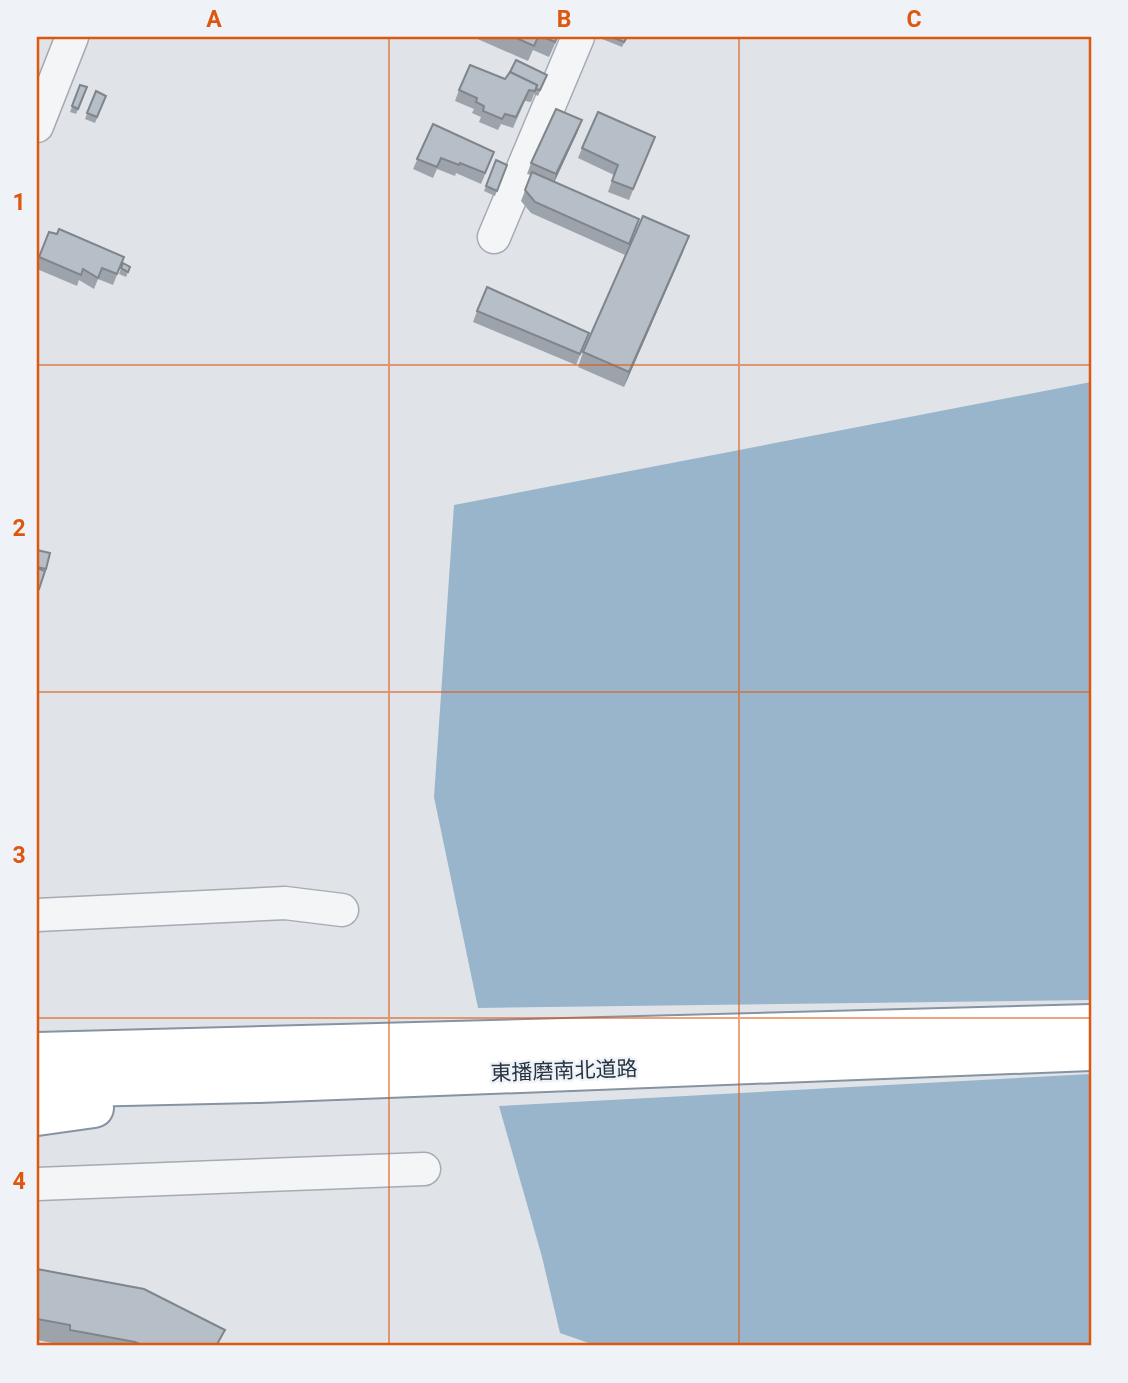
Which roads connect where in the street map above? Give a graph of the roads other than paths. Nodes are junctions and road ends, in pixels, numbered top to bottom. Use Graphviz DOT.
graph roads {
  1 [pos="72,37"];
  2 [pos="578,37"];
  3 [pos="37,126"];
  4 [pos="494,237"];
  5 [pos="342,910"];
  6 [pos="37,915"];
  7 [pos="1091,1024"];
  8 [pos="37,1032"];
  9 [pos="251,1045"];
  10 [pos="1091,1051"];
  11 [pos="37,1052"];
  12 [pos="259,1083"];
  13 [pos="37,1088"];
  14 [pos="37,1116"];
  15 [pos="424,1169"];
  16 [pos="37,1184"];
  1 -- 3 [label="street"];
  2 -- 4 [label="street"];
  5 -- 6 [label="street"];
  7 -- 9 [label="highway, 東播磨南北道路"];
  8 -- 9 [label="highway"];
  9 -- 11 [label="highway, 東播磨南北道路"];
  10 -- 12 [label="highway, 東播磨南北道路"];
  12 -- 13 [label="highway, 東播磨南北道路"];
  12 -- 14 [label="highway"];
  15 -- 16 [label="street"];
}
